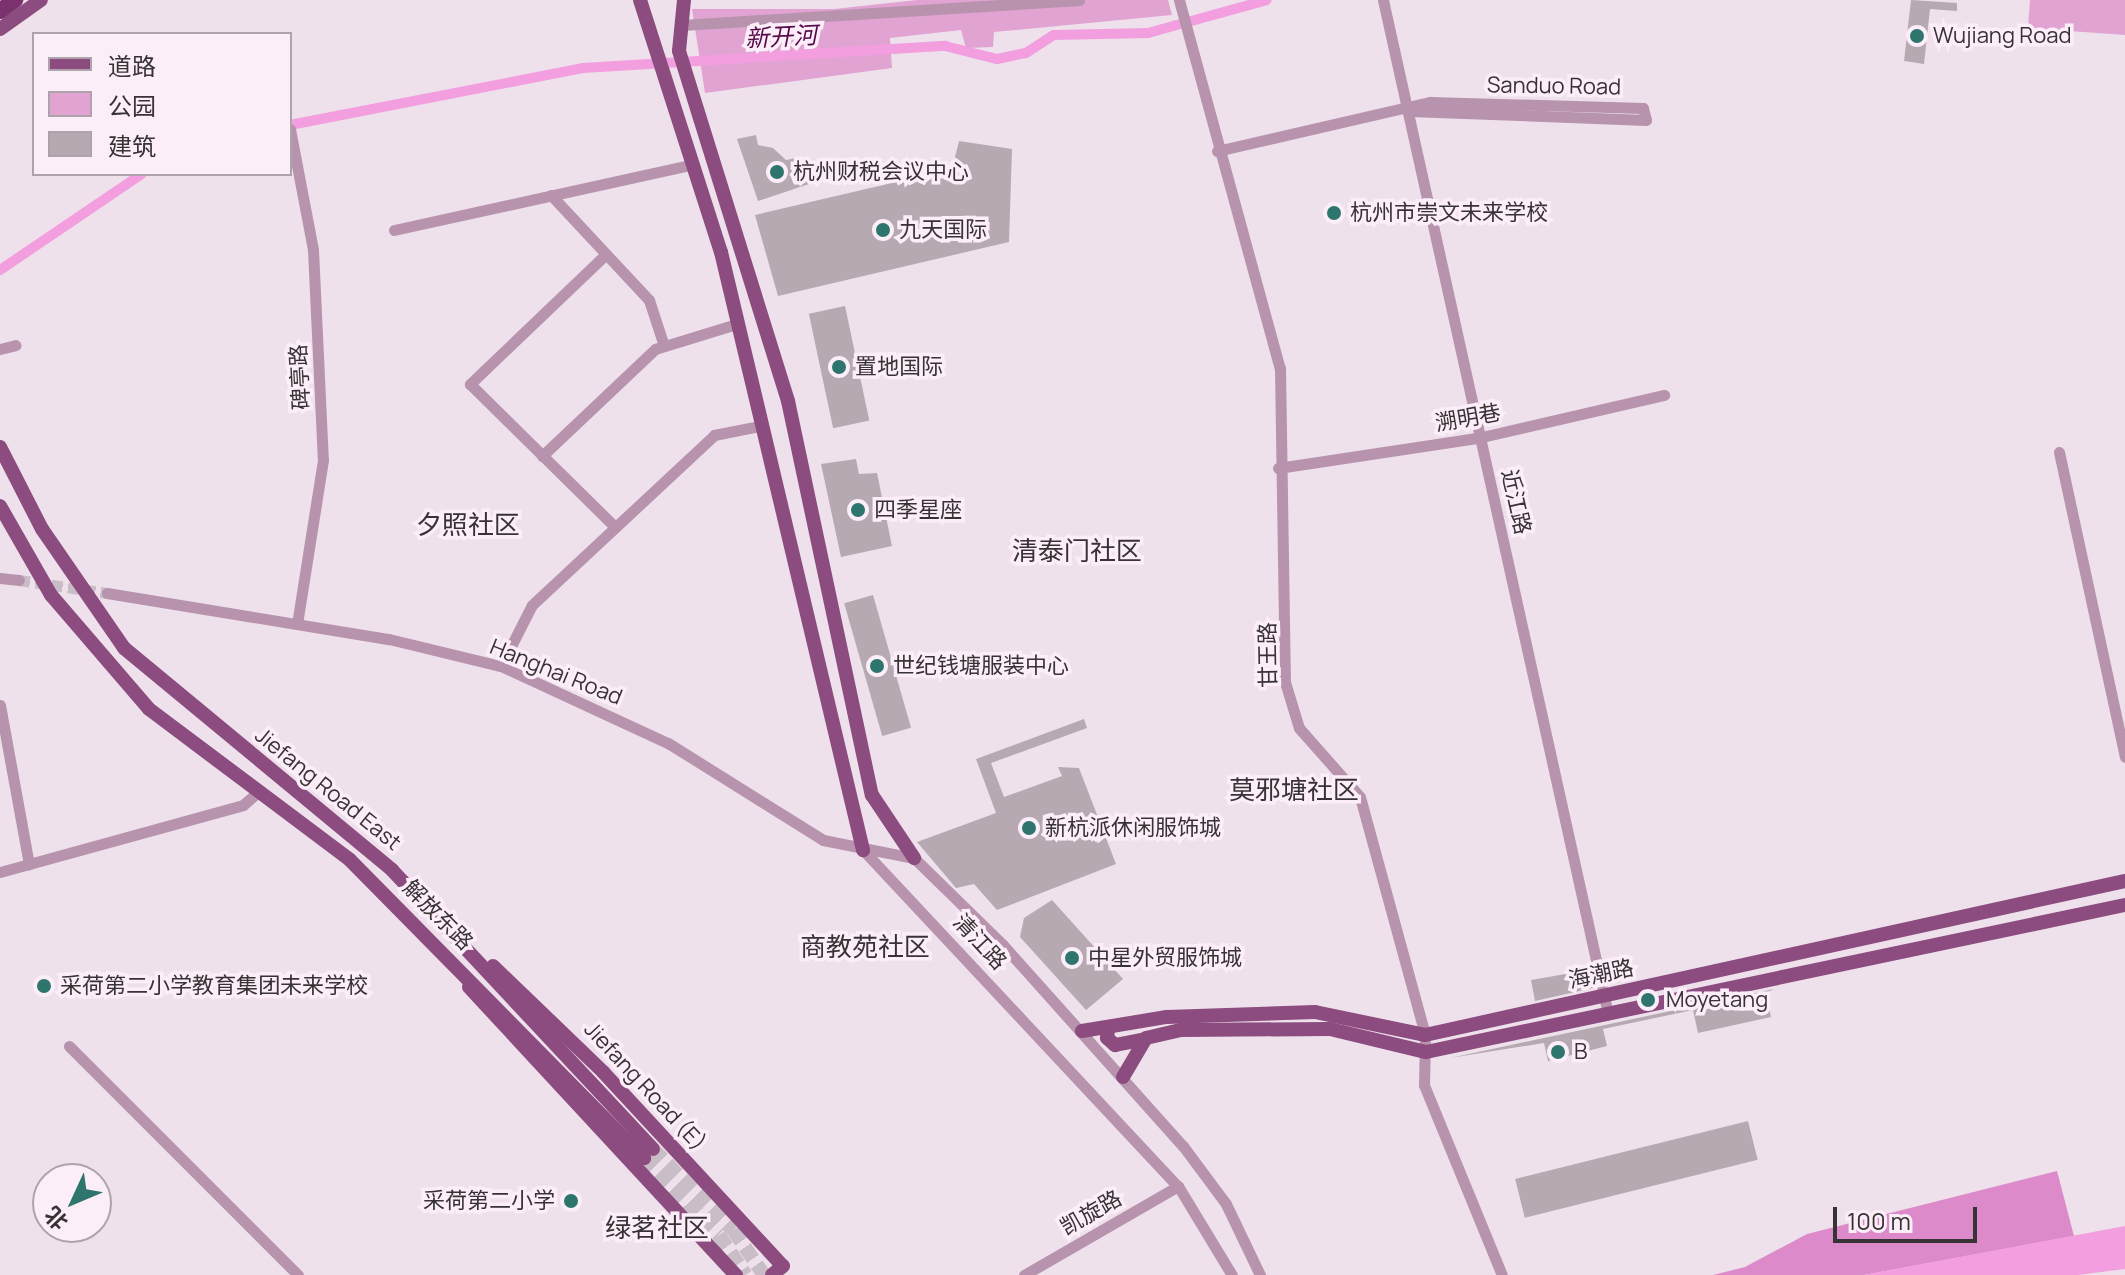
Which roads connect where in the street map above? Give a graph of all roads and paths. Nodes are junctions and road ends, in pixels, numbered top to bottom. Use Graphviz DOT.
graph roads {
  1 [pos="15,0"];
  2 [pos="41,0"];
  3 [pos="640,0"];
  4 [pos="684,0"];
  5 [pos="1079,0"];
  6 [pos="1383,0"];
  7 [pos="1180,5"];
  8 [pos="0,11"];
  9 [pos="682,25"];
  10 [pos="0,29"];
  11 [pos="1409,111"];
  12 [pos="687,114"];
  13 [pos="292,139"];
  14 [pos="1217,151"];
  15 [pos="694,164"];
  16 [pos="551,195"];
  17 [pos="394,230"];
  18 [pos="605,255"];
  19 [pos="737,324"];
  20 [pos="16,345"];
  21 [pos="664,346"];
  22 [pos="0,349"];
  23 [pos="1664,395"];
  24 [pos="760,426"];
  25 [pos="1482,437"];
  26 [pos="0,447"];
  27 [pos="2059,452"];
  28 [pos="542,456"];
  29 [pos="1278,468"];
  30 [pos="0,506"];
  31 [pos="615,527"];
  32 [pos="0,578"];
  33 [pos="19,580"];
  34 [pos="107,593"];
  35 [pos="297,624"];
  36 [pos="501,666"];
  37 [pos="0,705"];
  38 [pos="2125,757"];
  39 [pos="259,791"];
  40 [pos="863,850"];
  41 [pos="914,858"];
  42 [pos="29,864"];
  43 [pos="0,872"];
  44 [pos="2125,881"];
  45 [pos="2125,905"];
  46 [pos="467,945"];
  47 [pos="451,960"];
  48 [pos="1604,995"];
  49 [pos="1608,1014"];
  50 [pos="1108,1029"];
  51 [pos="1082,1031"];
  52 [pos="1425,1035"];
  53 [pos="1146,1038"];
  54 [pos="69,1046"];
  55 [pos="1426,1052"];
  56 [pos="1123,1077"];
  57 [pos="648,1154"];
  58 [pos="1178,1186"];
  59 [pos="781,1272"];
  60 [pos="298,1275"];
  61 [pos="736,1275"];
  62 [pos="1024,1275"];
  63 [pos="1232,1275"];
  64 [pos="1260,1275"];
  65 [pos="1502,1275"];
  1 -- 8 [label="highway"];
  2 -- 10 [label="main road"];
  3 -- 12 [label="main road"];
  4 -- 9 [label="main road"];
  5 -- 9 [label="street"];
  6 -- 11 [label="street, 近江路"];
  7 -- 14 [label="street, 甘王路"];
  9 -- 12 [label="main road"];
  11 -- 11 [label="street, Sanduo Road"];
  11 -- 14 [label="street, Sanduo Road"];
  11 -- 25 [label="street, 近江路"];
  12 -- 15 [label="main road, 清江路"];
  12 -- 41 [label="main road, 清江路"];
  13 -- 35 [label="street, 碑亭路"];
  14 -- 29 [label="street, 甘王路"];
  15 -- 16 [label="street"];
  15 -- 19 [label="main road, 清江路"];
  16 -- 17 [label="street"];
  16 -- 18 [label="street"];
  18 -- 21 [label="street"];
  18 -- 28 [label="street"];
  19 -- 21 [label="street"];
  19 -- 24 [label="main road, 清江路"];
  20 -- 22 [label="street"];
  21 -- 28 [label="street"];
  23 -- 25 [label="street, 溯明巷"];
  24 -- 31 [label="street"];
  24 -- 40 [label="main road, 清江路"];
  25 -- 29 [label="street, 溯明巷"];
  25 -- 48 [label="street, 近江路"];
  26 -- 46 [label="main road, Jiefang Road East"];
  27 -- 38 [label="street"];
  28 -- 31 [label="street"];
  29 -- 52 [label="street, 甘王路"];
  30 -- 39 [label="main road, 解放东路"];
  31 -- 36 [label="street"];
  32 -- 33 [label="street"];
  34 -- 35 [label="street, Hanghai Road"];
  35 -- 36 [label="street, Hanghai Road"];
  36 -- 40 [label="street, Hanghai Road"];
  37 -- 42 [label="street"];
  39 -- 42 [label="street"];
  39 -- 47 [label="main road, 解放东路"];
  40 -- 41 [label="street, Hanghai Road"];
  40 -- 58 [label="street, 清江路"];
  41 -- 51 [label="street, 清江路"];
  42 -- 43 [label="street"];
  44 -- 48 [label="main road, 海潮路"];
  45 -- 49 [label="main road, 海潮路"];
  46 -- 57 [label="main road, Jiefang Road East"];
  46 -- 59 [label="main road, Jiefang Road (E)"];
  47 -- 57 [label="main road, 解放东路"];
  47 -- 61 [label="main road"];
  48 -- 49 [label="street, 近江路"];
  48 -- 52 [label="main road, 海潮路"];
  49 -- 55 [label="main road, 海潮路"];
  50 -- 51 [label="main road, 海潮路"];
  50 -- 52 [label="main road, 海潮路"];
  50 -- 53 [label="main road, 海潮路"];
  51 -- 56 [label="street, 清江路"];
  52 -- 55 [label="street, 甘王路"];
  53 -- 55 [label="main road, 海潮路"];
  53 -- 56 [label="main road"];
  54 -- 60 [label="street"];
  55 -- 65 [label="street, 甘王路"];
  56 -- 64 [label="street, 清江路"];
  58 -- 62 [label="street, 凯旋路"];
  58 -- 63 [label="street, 清江路"];
}
